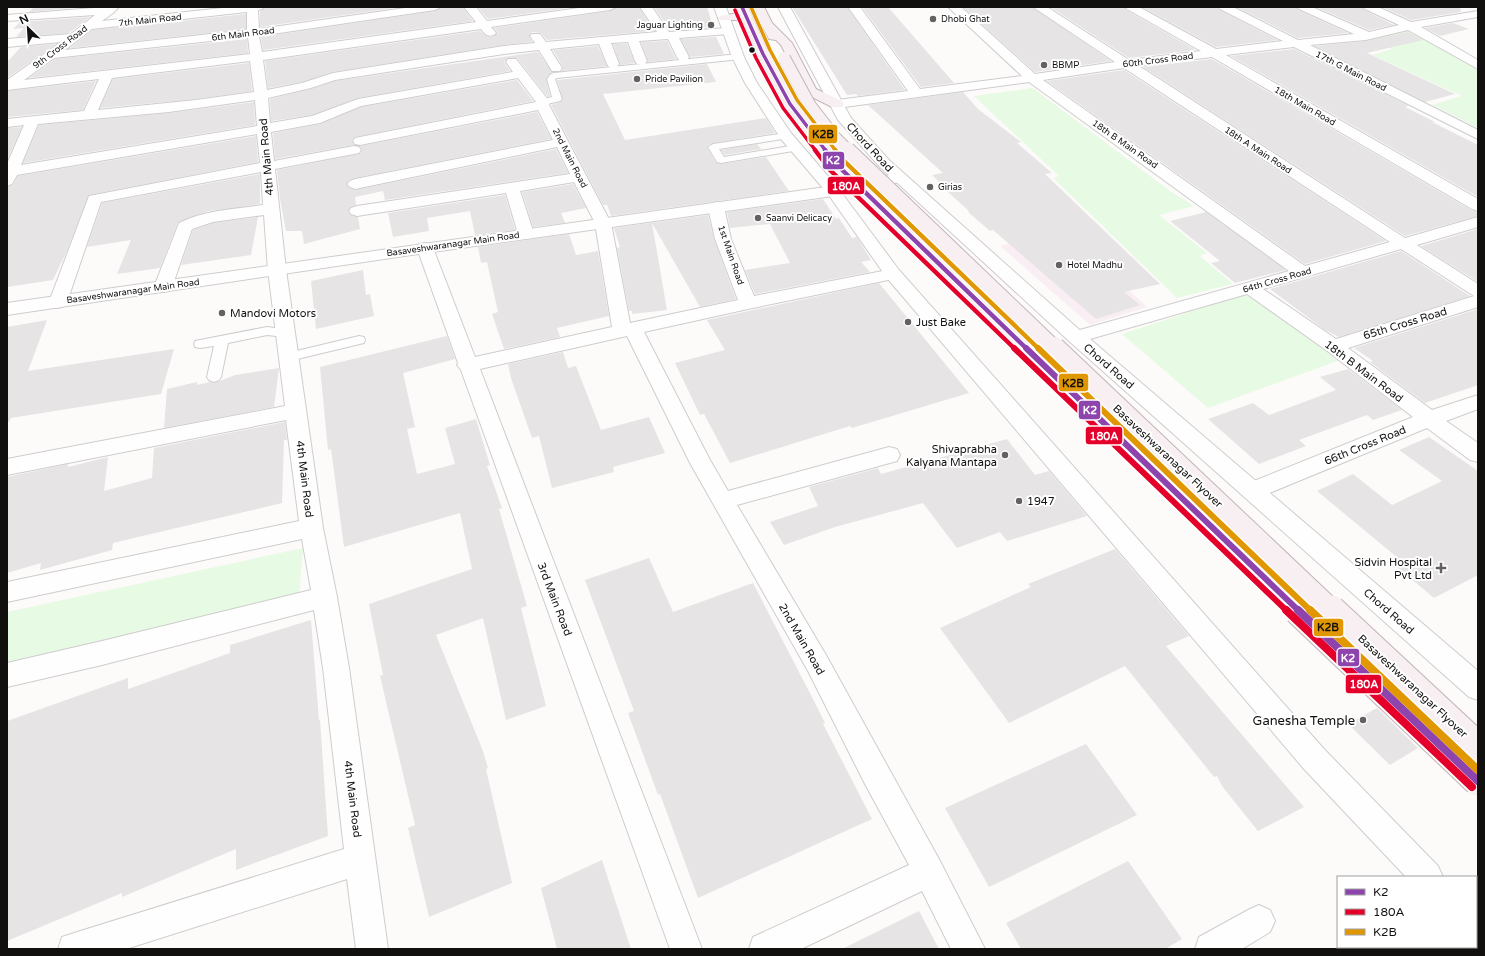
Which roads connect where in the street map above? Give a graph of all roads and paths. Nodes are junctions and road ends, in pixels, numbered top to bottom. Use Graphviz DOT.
graph roads {
  1 [pos="177,7"];
  2 [pos="254,7"];
  3 [pos="435,7"];
  4 [pos="470,7"];
  5 [pos="610,7"];
  6 [pos="646,7"];
  7 [pos="758,7"];
  8 [pos="784,7"];
  9 [pos="854,7"];
  10 [pos="954,7"];
  11 [pos="1039,7"];
  12 [pos="1131,7"];
  13 [pos="1224,7"];
  14 [pos="1303,7"];
  15 [pos="1369,7"];
  16 [pos="1469,7"];
  17 [pos="111,9"];
  18 [pos="585,11"];
  19 [pos="744,11"];
  20 [pos="1478,11"];
  21 [pos="722,12"];
  22 [pos="533,14"];
  23 [pos="1478,14"];
  24 [pos="7,18"];
  25 [pos="171,18"];
  26 [pos="483,24"];
  27 [pos="767,25"];
  28 [pos="89,26"];
  29 [pos="1410,26"];
  30 [pos="728,31"];
  31 [pos="253,33"];
  32 [pos="668,35"];
  33 [pos="1366,36"];
  34 [pos="74,37"];
  35 [pos="632,38"];
  36 [pos="602,40"];
  37 [pos="7,43"];
  38 [pos="1295,43"];
  39 [pos="541,47"];
  40 [pos="504,50"];
  41 [pos="1478,50"];
  42 [pos="1214,53"];
  43 [pos="1459,54"];
  44 [pos="51,55"];
  45 [pos="683,56"];
  46 [pos="738,57"];
  47 [pos="255,58"];
  48 [pos="642,61"];
  49 [pos="613,64"];
  50 [pos="1126,64"];
  51 [pos="1478,65"];
  52 [pos="556,68"];
  53 [pos="521,74"];
  54 [pos="107,75"];
  55 [pos="1032,78"];
  56 [pos="7,84"];
  57 [pos="917,94"];
  58 [pos="261,96"];
  59 [pos="542,103"];
  60 [pos="837,104"];
  61 [pos="89,115"];
  62 [pos="34,120"];
  63 [pos="7,123"];
  64 [pos="264,129"];
  65 [pos="1478,135"];
  66 [pos="786,136"];
  67 [pos="562,142"];
  68 [pos="796,148"];
  69 [pos="268,166"];
  70 [pos="8,175"];
  71 [pos="580,178"];
  72 [pos="900,178"];
  73 [pos="355,184"];
  74 [pos="512,188"];
  75 [pos="833,191"];
  76 [pos="1478,206"];
  77 [pos="716,207"];
  78 [pos="271,210"];
  79 [pos="357,211"];
  80 [pos="1478,222"];
  81 [pos="603,223"];
  82 [pos="526,234"];
  83 [pos="1404,244"];
  84 [pos="425,248"];
  85 [pos="277,270"];
  86 [pos="1303,272"];
  87 [pos="893,274"];
  88 [pos="163,287"];
  89 [pos="1250,288"];
  90 [pos="1478,292"];
  91 [pos="1478,301"];
  92 [pos="58,302"];
  93 [pos="748,303"];
  94 [pos="7,310"];
  95 [pos="628,330"];
  96 [pos="286,333"];
  97 [pos="1076,338"];
  98 [pos="222,340"];
  99 [pos="359,340"];
  100 [pos="200,344"];
  101 [pos="1332,346"];
  102 [pos="289,357"];
  103 [pos="467,365"];
  104 [pos="214,377"];
  105 [pos="1478,402"];
  106 [pos="296,411"];
  107 [pos="1429,419"];
  108 [pos="1478,454"];
  109 [pos="889,455"];
  110 [pos="7,467"];
  111 [pos="1252,491"];
  112 [pos="722,501"];
  113 [pos="311,528"];
  114 [pos="7,592"];
  115 [pos="325,596"];
  116 [pos="7,676"];
  117 [pos="1478,688"];
  118 [pos="1478,747"];
  119 [pos="1478,781"];
  120 [pos="361,859"];
  121 [pos="929,872"];
  122 [pos="1426,876"];
  123 [pos="1259,921"];
  124 [pos="74,949"];
  125 [pos="372,949"];
  126 [pos="686,949"];
  127 [pos="764,949"];
  128 [pos="969,949"];
  129 [pos="1211,949"];
  1 -- 25 [label="street"];
  2 -- 25 [label="street, 7th Main Road"];
  2 -- 31 [label="street, 4th Main Road"];
  3 -- 31 [label="street, 6th Main Road"];
  4 -- 26 [label="street, 2nd Main Road"];
  5 -- 18 [label="street"];
  6 -- 32 [label="street"];
  7 -- 27 [label="main road, Basaveshwaranagar Flyover"];
  8 -- 60 [label="street, Chord Road"];
  9 -- 57 [label="street"];
  10 -- 55 [label="street, 18th B Main Road"];
  11 -- 50 [label="street, 18th A Main Road"];
  12 -- 42 [label="street, 18th Main Road"];
  13 -- 38 [label="street, 17th G Main Road"];
  14 -- 33 [label="street"];
  15 -- 29 [label="street"];
  16 -- 20 [label="street"];
  17 -- 24 [label="street"];
  17 -- 28 [label="street, 9th Cross Road"];
  18 -- 22 [label="street"];
  18 -- 36 [label="street"];
  19 -- 21 [label="main road"];
  19 -- 119 [label="main road, Basaveshwaranagar Flyover, bridge"];
  21 -- 30 [label="street"];
  22 -- 26 [label="street"];
  22 -- 39 [label="street"];
  23 -- 29 [label="street, 60th Cross Road"];
  25 -- 28 [label="street, 7th Main Road"];
  26 -- 40 [label="street, 2nd Main Road"];
  26 -- 47 [label="street"];
  27 -- 60 [label="main road"];
  27 -- 118 [label="main road, Basaveshwaranagar Flyover, bridge"];
  28 -- 34 [label="street, 9th Cross Road"];
  29 -- 33 [label="street, 60th Cross Road"];
  29 -- 43 [label="street"];
  30 -- 32 [label="street"];
  30 -- 46 [label="street"];
  31 -- 44 [label="street, 6th Main Road"];
  31 -- 47 [label="street, 4th Main Road"];
  32 -- 35 [label="street"];
  32 -- 45 [label="street"];
  33 -- 38 [label="street, 60th Cross Road"];
  34 -- 37 [label="street"];
  34 -- 44 [label="street, 9th Cross Road"];
  35 -- 36 [label="street"];
  35 -- 48 [label="street"];
  36 -- 39 [label="street"];
  36 -- 49 [label="street"];
  38 -- 42 [label="street, 60th Cross Road"];
  38 -- 65 [label="street, 17th G Main Road"];
  39 -- 40 [label="street"];
  39 -- 52 [label="street"];
  40 -- 53 [label="street, 2nd Main Road"];
  40 -- 58 [label="street"];
  41 -- 43 [label="street"];
  42 -- 50 [label="street, 60th Cross Road"];
  42 -- 76 [label="street, 18th Main Road"];
  43 -- 51 [label="street"];
  44 -- 56 [label="street, 9th Cross Road"];
  46 -- 59 [label="lane"];
  46 -- 66 [label="street"];
  47 -- 54 [label="street"];
  47 -- 58 [label="street, 4th Main Road"];
  50 -- 55 [label="street, 60th Cross Road"];
  50 -- 83 [label="street, 18th A Main Road"];
  53 -- 59 [label="street, 2nd Main Road"];
  53 -- 64 [label="street"];
  54 -- 56 [label="street"];
  54 -- 61 [label="street"];
  55 -- 57 [label="street, 60th Cross Road"];
  55 -- 86 [label="street, 18th B Main Road"];
  57 -- 60 [label="street, 60th Cross Road"];
  58 -- 61 [label="street"];
  58 -- 64 [label="street, 4th Main Road"];
  59 -- 67 [label="street, 2nd Main Road"];
  59 -- 69 [label="street"];
  60 -- 72 [label="street, Chord Road"];
  61 -- 62 [label="street"];
  62 -- 63 [label="street"];
  62 -- 70 [label="street"];
  64 -- 69 [label="street, 4th Main Road"];
  64 -- 70 [label="street"];
  66 -- 68 [label="street"];
  66 -- 68 [label="lane"];
  67 -- 71 [label="street, 2nd Main Road"];
  67 -- 73 [label="street"];
  68 -- 75 [label="street"];
  69 -- 78 [label="street, 4th Main Road"];
  69 -- 92 [label="street"];
  71 -- 74 [label="street"];
  71 -- 81 [label="street, 2nd Main Road"];
  72 -- 75 [label="street, Basaveshwaranagar Main Road"];
  72 -- 97 [label="street, Chord Road"];
  74 -- 79 [label="street"];
  74 -- 82 [label="street"];
  75 -- 77 [label="street, Basaveshwaranagar Main Road"];
  75 -- 87 [label="street"];
  77 -- 81 [label="street, Basaveshwaranagar Main Road"];
  77 -- 93 [label="street, 1st Main Road"];
  78 -- 85 [label="street, 4th Main Road"];
  78 -- 88 [label="street"];
  80 -- 83 [label="street, 64th Cross Road"];
  81 -- 82 [label="street, Basaveshwaranagar Main Road"];
  81 -- 95 [label="street, 2nd Main Road"];
  82 -- 84 [label="street, Basaveshwaranagar Main Road"];
  83 -- 86 [label="street, 64th Cross Road"];
  83 -- 90 [label="street, 18th A Main Road"];
  84 -- 85 [label="street, Basaveshwaranagar Main Road"];
  84 -- 103 [label="street, 3rd Main Road"];
  85 -- 88 [label="street, Basaveshwaranagar Main Road"];
  85 -- 96 [label="street, 4th Main Road"];
  86 -- 89 [label="street, 64th Cross Road"];
  87 -- 93 [label="street"];
  87 -- 122 [label="street"];
  88 -- 92 [label="street, Basaveshwaranagar Main Road"];
  89 -- 97 [label="street, 64th Cross Road"];
  89 -- 101 [label="street, 18th B Main Road"];
  91 -- 101 [label="street, 65th Cross Road"];
  92 -- 94 [label="street, Basaveshwaranagar Main Road"];
  93 -- 95 [label="street"];
  95 -- 103 [label="street"];
  95 -- 112 [label="street, 2nd Main Road"];
  96 -- 98 [label="lane"];
  96 -- 102 [label="street, 4th Main Road"];
  97 -- 111 [label="street, Chord Road"];
  98 -- 100 [label="lane"];
  98 -- 104 [label="lane"];
  99 -- 102 [label="lane"];
  101 -- 107 [label="street, 18th B Main Road"];
  102 -- 106 [label="street, 4th Main Road"];
  103 -- 126 [label="street, 3rd Main Road"];
  105 -- 107 [label="street, 66th Cross Road"];
  106 -- 110 [label="street"];
  106 -- 113 [label="street, 4th Main Road"];
  107 -- 108 [label="street, 18th B Main Road"];
  107 -- 111 [label="street, 66th Cross Road"];
  109 -- 112 [label="street"];
  111 -- 117 [label="street, Chord Road"];
  112 -- 121 [label="street, 2nd Main Road"];
  113 -- 114 [label="street"];
  113 -- 115 [label="street, 4th Main Road"];
  115 -- 116 [label="street"];
  115 -- 120 [label="street, 4th Main Road"];
  120 -- 124 [label="street"];
  120 -- 125 [label="street, 4th Main Road"];
  121 -- 127 [label="street"];
  121 -- 128 [label="street, 2nd Main Road"];
  123 -- 129 [label="street"];
}
